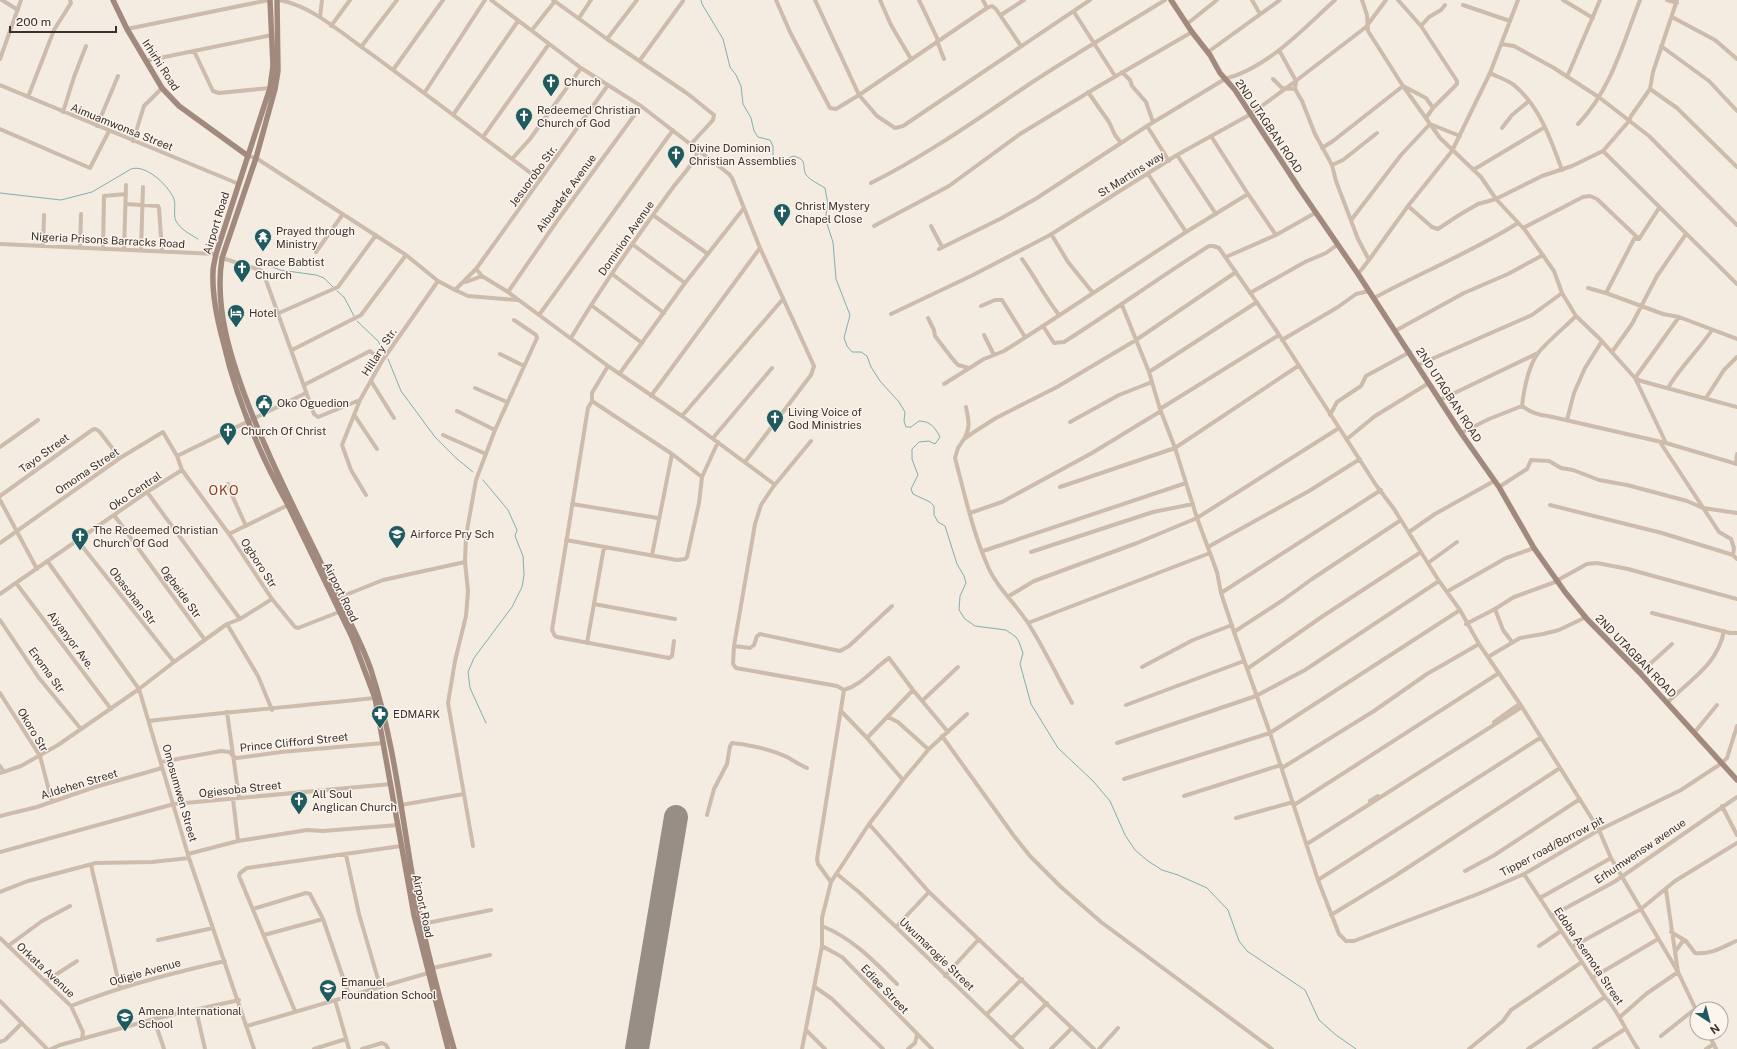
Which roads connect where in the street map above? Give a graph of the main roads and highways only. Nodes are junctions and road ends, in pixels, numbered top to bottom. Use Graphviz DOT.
graph roads {
  1 [pos="113,0"];
  2 [pos="270,0"];
  3 [pos="278,0"];
  4 [pos="1171,0"];
  5 [pos="248,156"];
  6 [pos="251,420"];
  7 [pos="1737,780"];
  8 [pos="448,1049"];
  9 [pos="454,1049"];
  1 -- 5 [label="main road, Irhirhi Road"];
  2 -- 5 [label="main road, Airport Road"];
  3 -- 6 [label="main road, Airport Road"];
  4 -- 7 [label="main road, 2ND UTAGBAN ROAD"];
  5 -- 6 [label="main road, Airport Road"];
  6 -- 8 [label="main road, Airport Road"];
  6 -- 9 [label="main road, Airport Road"];
}
